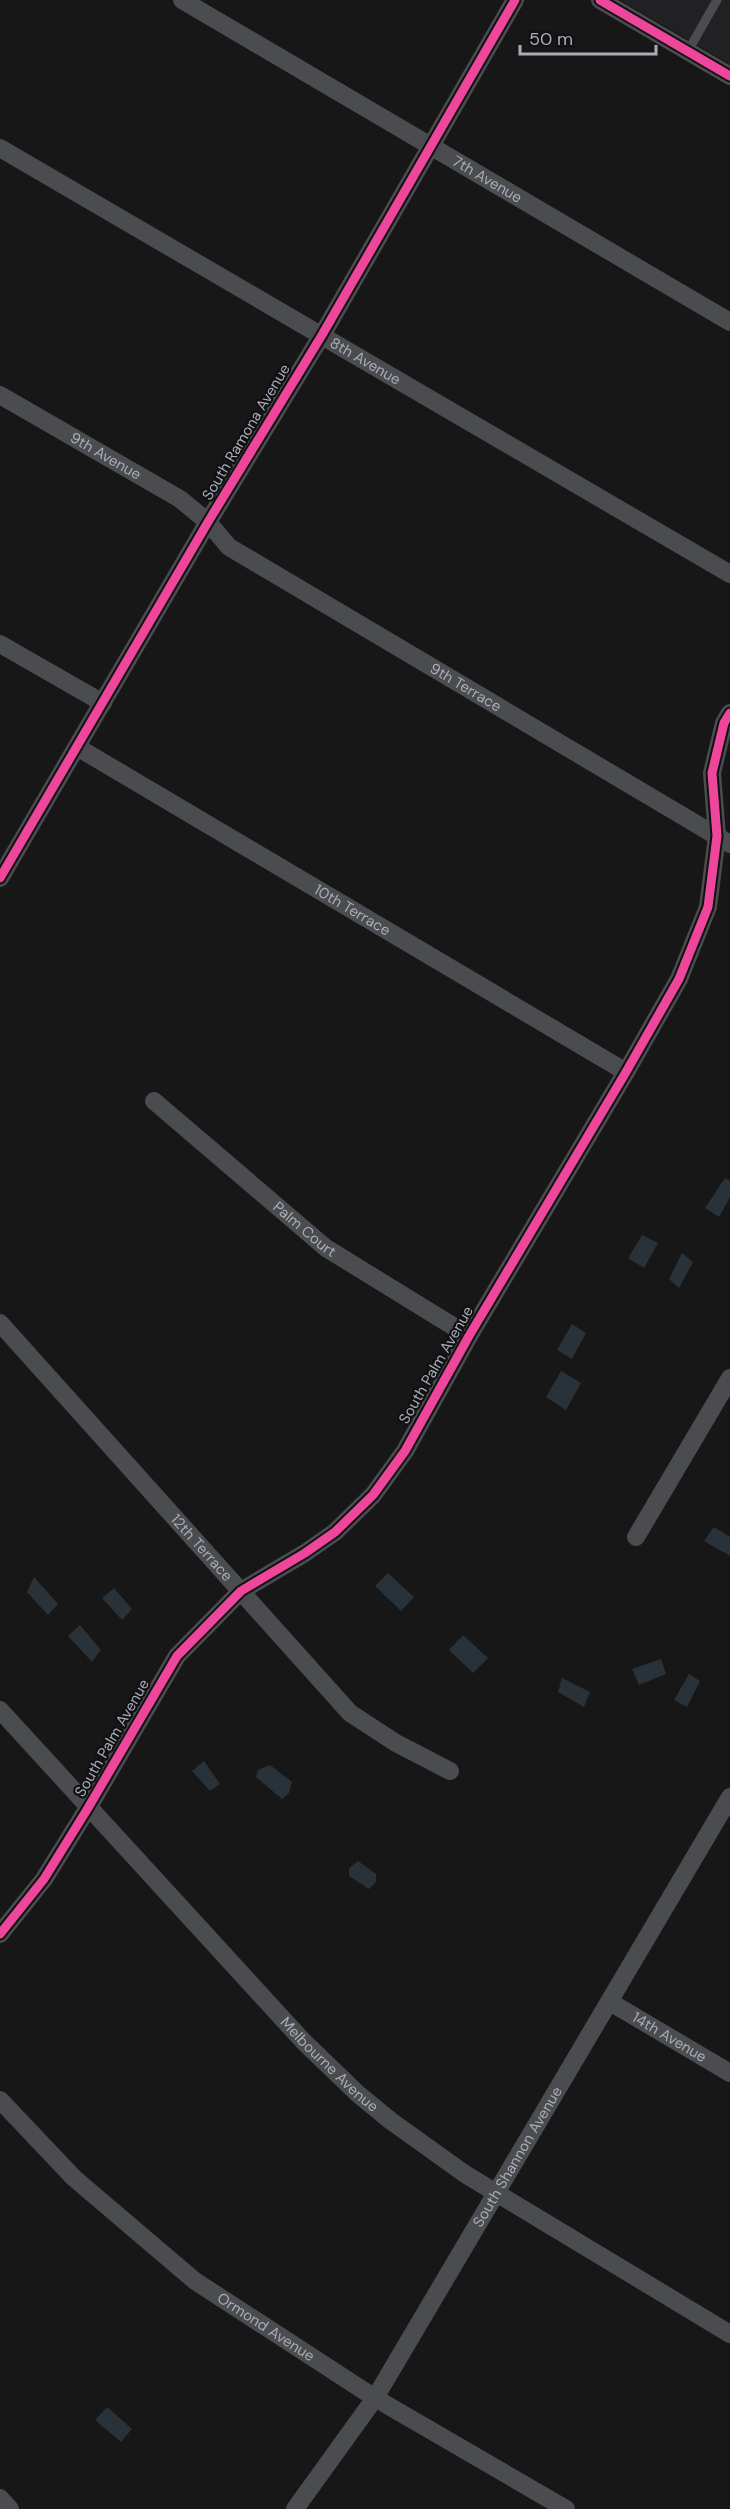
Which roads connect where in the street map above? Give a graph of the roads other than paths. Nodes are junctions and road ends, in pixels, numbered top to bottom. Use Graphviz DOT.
graph roads {
  1 [pos="182,0"];
  2 [pos="515,0"];
  3 [pos="717,0"];
  4 [pos="611,3"];
  5 [pos="688,51"];
  6 [pos="730,76"];
  7 [pos="429,146"];
  8 [pos="0,147"];
  9 [pos="730,322"];
  10 [pos="322,335"];
  11 [pos="0,395"];
  12 [pos="208,522"];
  13 [pos="730,574"];
  14 [pos="0,645"];
  15 [pos="103,704"];
  16 [pos="730,713"];
  17 [pos="77,747"];
  18 [pos="724,840"];
  19 [pos="0,878"];
  20 [pos="626,1072"];
  21 [pos="154,1101"];
  22 [pos="0,1323"];
  23 [pos="470,1336"];
  24 [pos="730,1378"];
  25 [pos="636,1537"];
  26 [pos="242,1591"];
  27 [pos="0,1710"];
  28 [pos="450,1771"];
  29 [pos="730,1797"];
  30 [pos="88,1808"];
  31 [pos="725,1817"];
  32 [pos="0,1935"];
  33 [pos="610,2002"];
  34 [pos="730,2073"];
  35 [pos="0,2100"];
  36 [pos="495,2193"];
  37 [pos="730,2334"];
  38 [pos="375,2398"];
  39 [pos="0,2498"];
  40 [pos="10,2509"];
  41 [pos="295,2509"];
  42 [pos="566,2509"];
  1 -- 7 [label="street, 7th Avenue"];
  2 -- 7 [label="street, South Ramona Avenue"];
  3 -- 5 [label="lane"];
  4 -- 5 [label="street"];
  5 -- 6 [label="street"];
  7 -- 9 [label="street, 7th Avenue"];
  7 -- 10 [label="street, South Ramona Avenue"];
  8 -- 10 [label="street, 8th Avenue"];
  10 -- 12 [label="street, South Ramona Avenue"];
  10 -- 13 [label="street, 8th Avenue"];
  11 -- 12 [label="street, 9th Avenue"];
  12 -- 15 [label="street, South Ramona Avenue"];
  12 -- 18 [label="street, 9th Terrace"];
  14 -- 15 [label="street"];
  15 -- 17 [label="street, South Ramona Avenue"];
  16 -- 18 [label="street, South Palm Avenue"];
  17 -- 19 [label="street, South Ramona Avenue"];
  17 -- 20 [label="street, 10th Terrace"];
  18 -- 20 [label="street, South Palm Avenue"];
  20 -- 23 [label="street, South Palm Avenue"];
  21 -- 23 [label="street, Palm Court"];
  22 -- 26 [label="street, 12th Terrace"];
  23 -- 26 [label="street, South Palm Avenue"];
  24 -- 25 [label="street"];
  26 -- 28 [label="street, 12th Terrace"];
  26 -- 30 [label="street, South Palm Avenue"];
  27 -- 30 [label="street, Melbourne Avenue"];
  29 -- 31 [label="street, South Shannon Avenue"];
  30 -- 32 [label="street, South Palm Avenue"];
  30 -- 36 [label="street, Melbourne Avenue"];
  31 -- 33 [label="street, South Shannon Avenue"];
  33 -- 34 [label="street, 14th Avenue"];
  33 -- 36 [label="street, South Shannon Avenue"];
  35 -- 38 [label="street, Ormond Avenue"];
  36 -- 37 [label="street, Melbourne Avenue"];
  36 -- 38 [label="street, South Shannon Avenue"];
  38 -- 41 [label="street, South Shannon Avenue"];
  38 -- 42 [label="street, Ormond Avenue"];
  39 -- 40 [label="street"];
}
